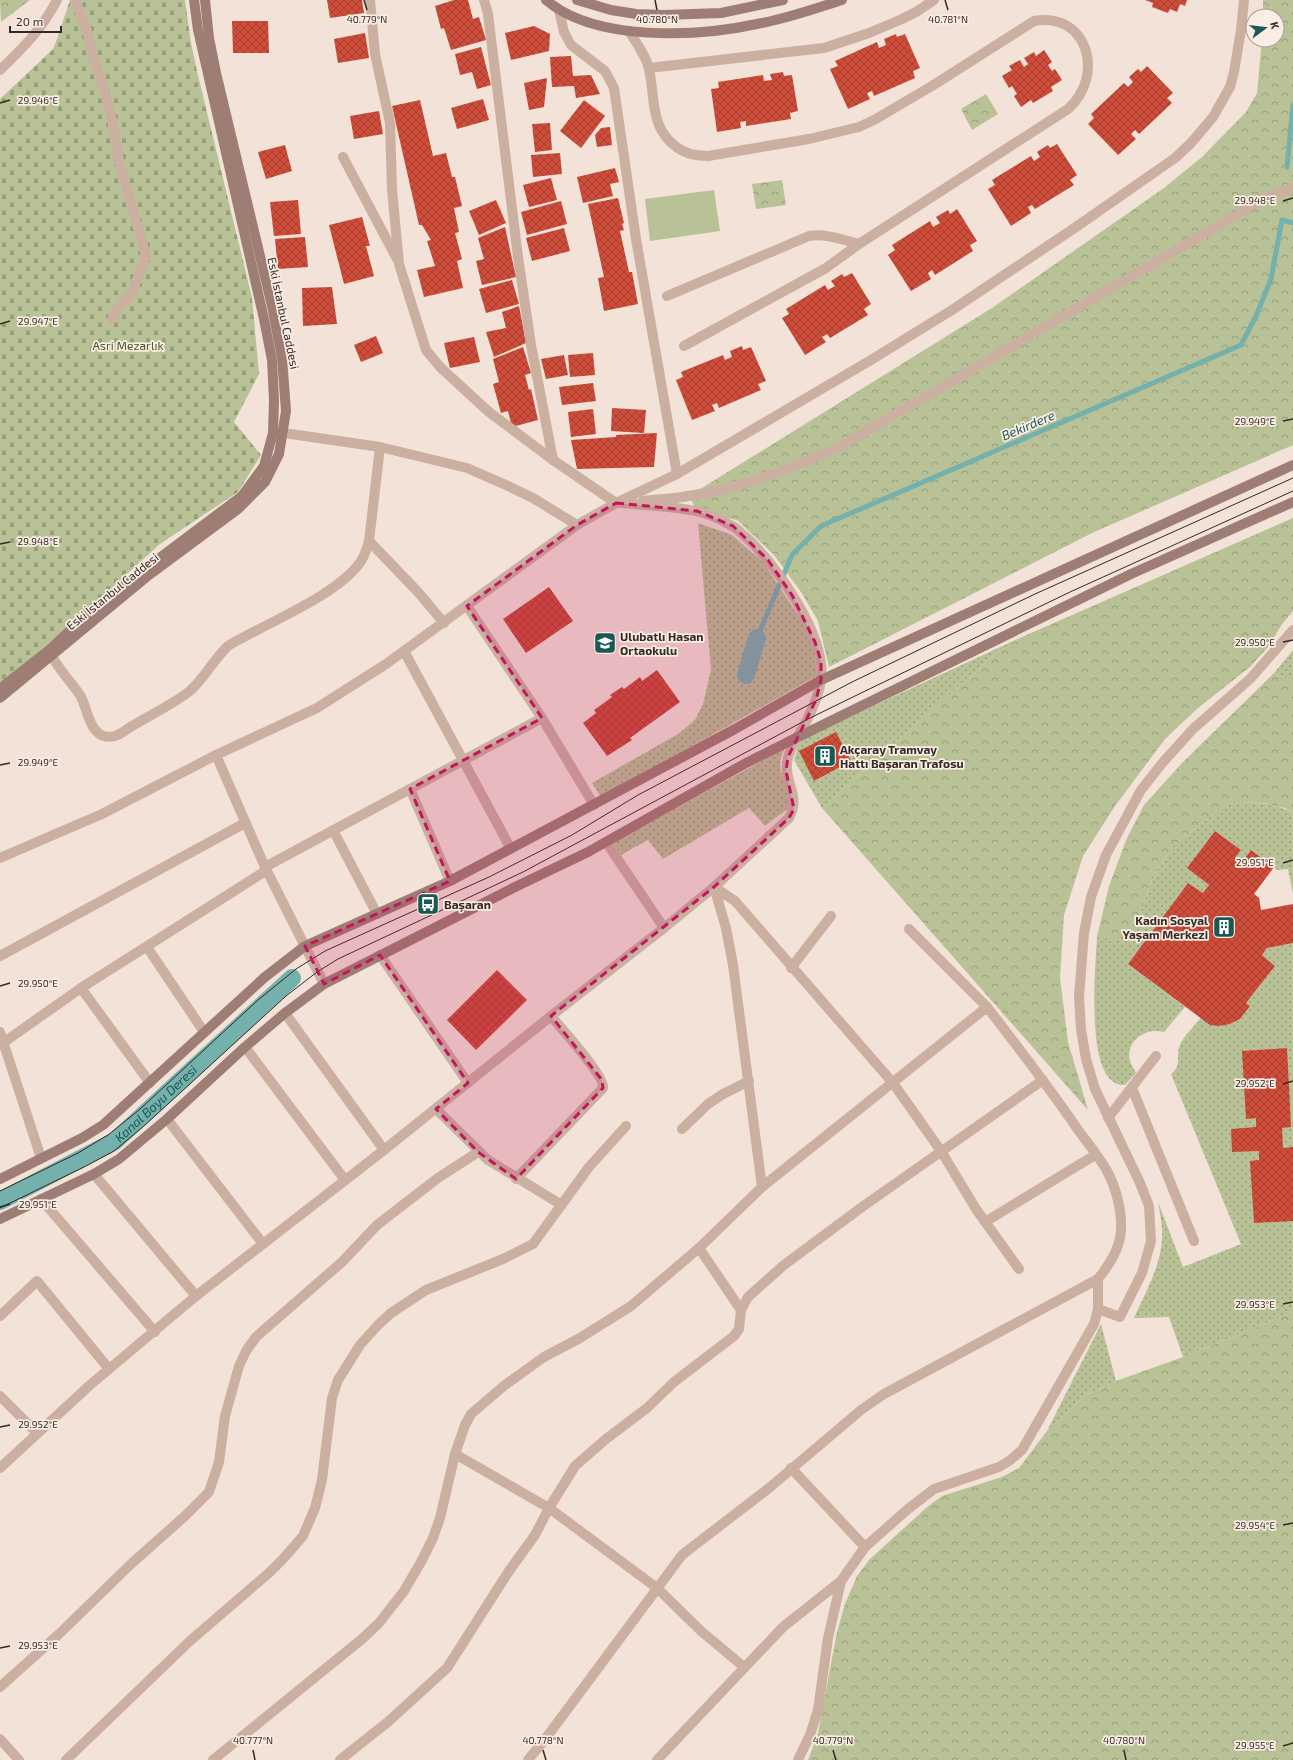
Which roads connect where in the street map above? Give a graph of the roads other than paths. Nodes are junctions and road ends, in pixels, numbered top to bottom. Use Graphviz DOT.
graph roads {
  1 [pos="57,0"];
  2 [pos="76,0"];
  3 [pos="194,0"];
  4 [pos="205,0"];
  5 [pos="370,0"];
  6 [pos="484,0"];
  7 [pos="546,0"];
  8 [pos="577,0"];
  9 [pos="783,0"];
  10 [pos="842,0"];
  11 [pos="934,0"];
  12 [pos="1244,0"];
  13 [pos="559,10"];
  14 [pos="629,31"];
  15 [pos="649,68"];
  16 [pos="0,70"];
  17 [pos="343,157"];
  18 [pos="1293,188"];
  19 [pos="860,244"];
  20 [pos="399,264"];
  21 [pos="667,296"];
  22 [pos="112,319"];
  23 [pos="684,346"];
  24 [pos="284,433"];
  25 [pos="380,447"];
  26 [pos="553,460"];
  27 [pos="1293,465"];
  28 [pos="677,474"];
  29 [pos="1293,502"];
  30 [pos="618,503"];
  31 [pos="577,525"];
  32 [pos="369,541"];
  33 [pos="467,606"];
  34 [pos="444,623"];
  35 [pos="1293,630"];
  36 [pos="404,652"];
  37 [pos="50,654"];
  38 [pos="821,680"];
  39 [pos="0,689"];
  40 [pos="0,698"];
  41 [pos="542,718"];
  42 [pos="798,736"];
  43 [pos="216,755"];
  44 [pos="463,761"];
  45 [pos="410,789"];
  46 [pos="594,805"];
  47 [pos="245,823"];
  48 [pos="333,830"];
  49 [pos="606,842"];
  50 [pos="511,849"];
  51 [pos="0,858"];
  52 [pos="266,868"];
  53 [pos="450,881"];
  54 [pos="714,887"];
  55 [pos="378,914"];
  56 [pos="831,916"];
  57 [pos="664,928"];
  58 [pos="909,929"];
  59 [pos="305,946"];
  60 [pos="147,947"];
  61 [pos="380,955"];
  62 [pos="0,956"];
  63 [pos="791,968"];
  64 [pos="324,984"];
  65 [pos="81,988"];
  66 [pos="987,1008"];
  67 [pos="286,1013"];
  68 [pos="551,1016"];
  69 [pos="0,1032"];
  70 [pos="204,1032"];
  71 [pos="2,1044"];
  72 [pos="245,1047"];
  73 [pos="1156,1056"];
  74 [pos="1043,1080"];
  75 [pos="749,1081"];
  76 [pos="468,1082"];
  77 [pos="893,1082"];
  78 [pos="150,1083"];
  79 [pos="1132,1088"];
  80 [pos="436,1108"];
  81 [pos="1108,1118"];
  82 [pos="167,1119"];
  83 [pos="626,1126"];
  84 [pos="682,1129"];
  85 [pos="384,1150"];
  86 [pos="941,1151"];
  87 [pos="478,1152"];
  88 [pos="1095,1155"];
  89 [pos="41,1158"];
  90 [pos="94,1174"];
  91 [pos="0,1179"];
  92 [pos="516,1179"];
  93 [pos="345,1180"];
  94 [pos="762,1186"];
  95 [pos="40,1199"];
  96 [pos="560,1204"];
  97 [pos="0,1220"];
  98 [pos="985,1222"];
  99 [pos="1194,1241"];
  100 [pos="262,1244"];
  101 [pos="699,1248"];
  102 [pos="1020,1269"];
  103 [pos="1098,1279"];
  104 [pos="196,1296"];
  105 [pos="1098,1309"];
  106 [pos="741,1310"];
  107 [pos="0,1316"];
  108 [pos="155,1332"];
  109 [pos="109,1369"];
  110 [pos="0,1396"];
  111 [pos="37,1433"];
  112 [pos="455,1454"];
  113 [pos="0,1468"];
  114 [pos="791,1468"];
  115 [pos="549,1508"];
  116 [pos="865,1547"];
  117 [pos="841,1581"];
  118 [pos="657,1588"];
  119 [pos="744,1667"];
  120 [pos="0,1687"];
  121 [pos="0,1739"];
  122 [pos="19,1760"];
  123 [pos="66,1760"];
  124 [pos="213,1760"];
  125 [pos="340,1760"];
  126 [pos="528,1760"];
  127 [pos="657,1760"];
  128 [pos="798,1760"];
  1 -- 16 [label="street"];
  2 -- 22 [label="street"];
  3 -- 37 [label="main road, Eski İstanbul Caddesi"];
  4 -- 24 [label="main road, Eski İstanbul Caddesi"];
  5 -- 20 [label="street"];
  6 -- 26 [label="street"];
  7 -- 13 [label="main road"];
  8 -- 9 [label="main road"];
  10 -- 14 [label="main road"];
  11 -- 15 [label="street"];
  12 -- 28 [label="street"];
  13 -- 14 [label="main road"];
  13 -- 28 [label="street"];
  14 -- 15 [label="street"];
  15 -- 19 [label="street"];
  17 -- 20 [label="street"];
  18 -- 30 [label="street"];
  19 -- 21 [label="street"];
  19 -- 23 [label="street"];
  20 -- 26 [label="street"];
  24 -- 25 [label="street"];
  24 -- 37 [label="main road, Eski İstanbul Caddesi"];
  25 -- 31 [label="street"];
  25 -- 32 [label="street"];
  26 -- 30 [label="street"];
  27 -- 38 [label="main road"];
  28 -- 30 [label="street"];
  29 -- 42 [label="main road"];
  30 -- 31 [label="street"];
  30 -- 38 [label="street"];
  31 -- 33 [label="street"];
  32 -- 34 [label="street"];
  32 -- 37 [label="street"];
  33 -- 34 [label="street"];
  33 -- 41 [label="street"];
  34 -- 36 [label="street"];
  35 -- 81 [label="street"];
  36 -- 43 [label="street"];
  36 -- 44 [label="street"];
  37 -- 39 [label="main road, Eski İstanbul Caddesi"];
  37 -- 40 [label="main road, Eski İstanbul Caddesi"];
  38 -- 42 [label="street"];
  38 -- 46 [label="main road"];
  41 -- 44 [label="street"];
  41 -- 46 [label="street"];
  42 -- 49 [label="main road"];
  42 -- 54 [label="street"];
  43 -- 47 [label="street"];
  43 -- 51 [label="street"];
  44 -- 45 [label="street"];
  44 -- 50 [label="street"];
  45 -- 48 [label="street"];
  45 -- 53 [label="street"];
  46 -- 50 [label="main road"];
  47 -- 52 [label="street"];
  47 -- 62 [label="street"];
  48 -- 52 [label="street"];
  48 -- 55 [label="street"];
  49 -- 57 [label="street"];
  49 -- 61 [label="main road"];
  50 -- 53 [label="main road"];
  52 -- 59 [label="street"];
  52 -- 60 [label="street"];
  53 -- 55 [label="main road"];
  54 -- 57 [label="street"];
  54 -- 63 [label="street"];
  54 -- 75 [label="street"];
  55 -- 59 [label="main road"];
  56 -- 63 [label="street"];
  57 -- 68 [label="street"];
  58 -- 66 [label="street"];
  59 -- 64 [label="street"];
  59 -- 70 [label="main road"];
  60 -- 65 [label="street"];
  60 -- 70 [label="street"];
  61 -- 64 [label="main road"];
  61 -- 76 [label="street"];
  63 -- 77 [label="street"];
  64 -- 67 [label="main road"];
  65 -- 71 [label="street"];
  65 -- 78 [label="street"];
  66 -- 74 [label="street"];
  66 -- 77 [label="street"];
  67 -- 72 [label="main road"];
  67 -- 85 [label="street"];
  68 -- 76 [label="street"];
  68 -- 92 [label="street"];
  69 -- 71 [label="street"];
  70 -- 78 [label="main road"];
  71 -- 89 [label="street"];
  72 -- 82 [label="main road"];
  72 -- 93 [label="street"];
  73 -- 79 [label="street"];
  74 -- 86 [label="street"];
  74 -- 88 [label="street"];
  75 -- 84 [label="street"];
  75 -- 94 [label="street"];
  76 -- 80 [label="street"];
  77 -- 86 [label="street"];
  77 -- 94 [label="street"];
  78 -- 89 [label="main road"];
  79 -- 81 [label="street"];
  79 -- 99 [label="street"];
  80 -- 85 [label="street"];
  80 -- 87 [label="street"];
  81 -- 105 [label="street"];
  82 -- 90 [label="main road"];
  82 -- 100 [label="street"];
  83 -- 96 [label="street"];
  85 -- 93 [label="street"];
  86 -- 98 [label="street"];
  86 -- 106 [label="street"];
  87 -- 92 [label="street"];
  87 -- 120 [label="street"];
  88 -- 98 [label="street"];
  88 -- 103 [label="street"];
  89 -- 91 [label="main road"];
  90 -- 95 [label="main road"];
  90 -- 104 [label="street"];
  92 -- 96 [label="street"];
  93 -- 100 [label="street"];
  94 -- 101 [label="street"];
  95 -- 97 [label="main road"];
  95 -- 108 [label="street"];
  96 -- 123 [label="street"];
  98 -- 102 [label="street"];
  100 -- 104 [label="street"];
  101 -- 106 [label="street"];
  101 -- 112 [label="street"];
  103 -- 105 [label="street"];
  103 -- 114 [label="street"];
  104 -- 108 [label="street"];
  105 -- 116 [label="street"];
  106 -- 115 [label="street"];
  107 -- 109 [label="street"];
  108 -- 109 [label="street"];
  109 -- 111 [label="street"];
  110 -- 111 [label="street"];
  111 -- 113 [label="street"];
  112 -- 115 [label="street"];
  112 -- 124 [label="street"];
  114 -- 116 [label="street"];
  114 -- 118 [label="street"];
  115 -- 118 [label="street"];
  115 -- 125 [label="street"];
  116 -- 117 [label="street"];
  117 -- 119 [label="street"];
  117 -- 128 [label="street"];
  118 -- 119 [label="street"];
  118 -- 126 [label="street"];
  119 -- 127 [label="street"];
  121 -- 122 [label="street"];
}
